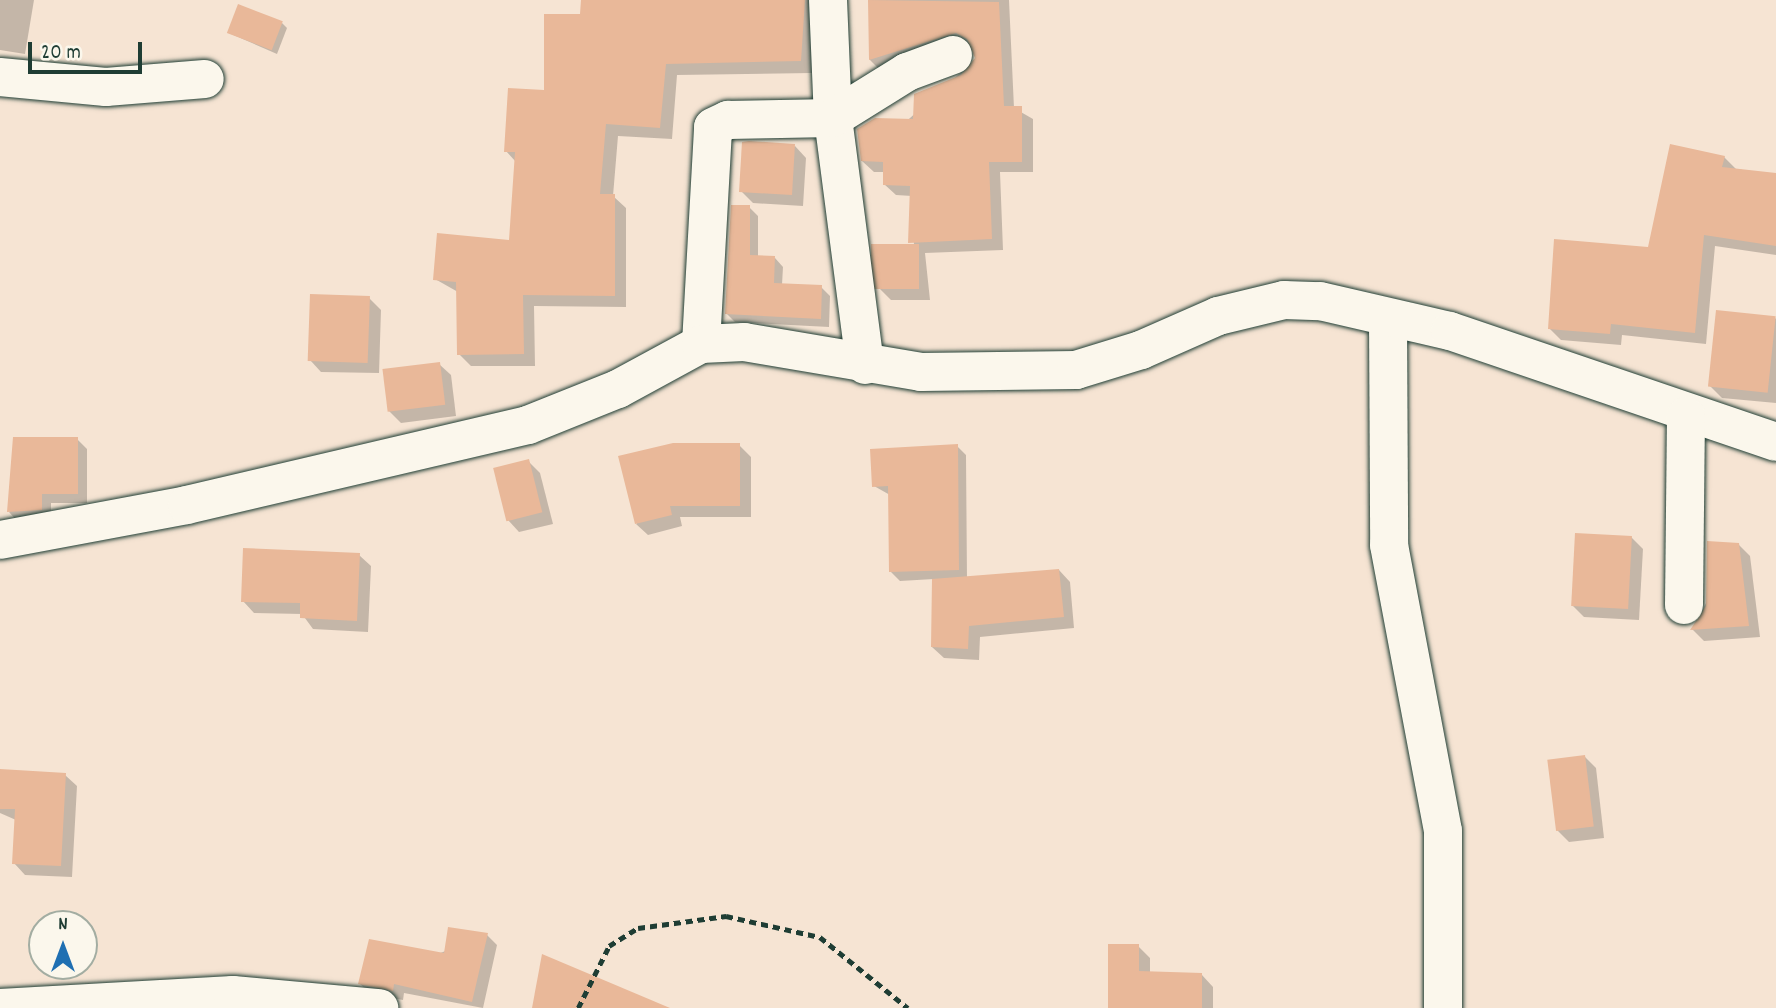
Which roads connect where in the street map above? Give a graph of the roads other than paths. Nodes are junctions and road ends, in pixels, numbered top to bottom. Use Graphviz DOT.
graph roads {
  1 [pos="828,0"];
  2 [pos="953,55"];
  3 [pos="0,77"];
  4 [pos="205,79"];
  5 [pos="833,118"];
  6 [pos="1388,318"];
  7 [pos="701,344"];
  8 [pos="865,365"];
  9 [pos="1686,416"];
  10 [pos="1776,442"];
  11 [pos="0,540"];
  12 [pos="1684,605"];
  13 [pos="0,1007"];
  14 [pos="380,1008"];
  15 [pos="1443,1008"];
  1 -- 5 [label="street"];
  2 -- 5 [label="street"];
  3 -- 4 [label="street"];
  5 -- 7 [label="street"];
  5 -- 8 [label="street"];
  6 -- 8 [label="street"];
  6 -- 9 [label="street"];
  6 -- 15 [label="street"];
  7 -- 8 [label="street"];
  7 -- 11 [label="street"];
  9 -- 10 [label="street"];
  9 -- 12 [label="street"];
  13 -- 14 [label="street"];
}
